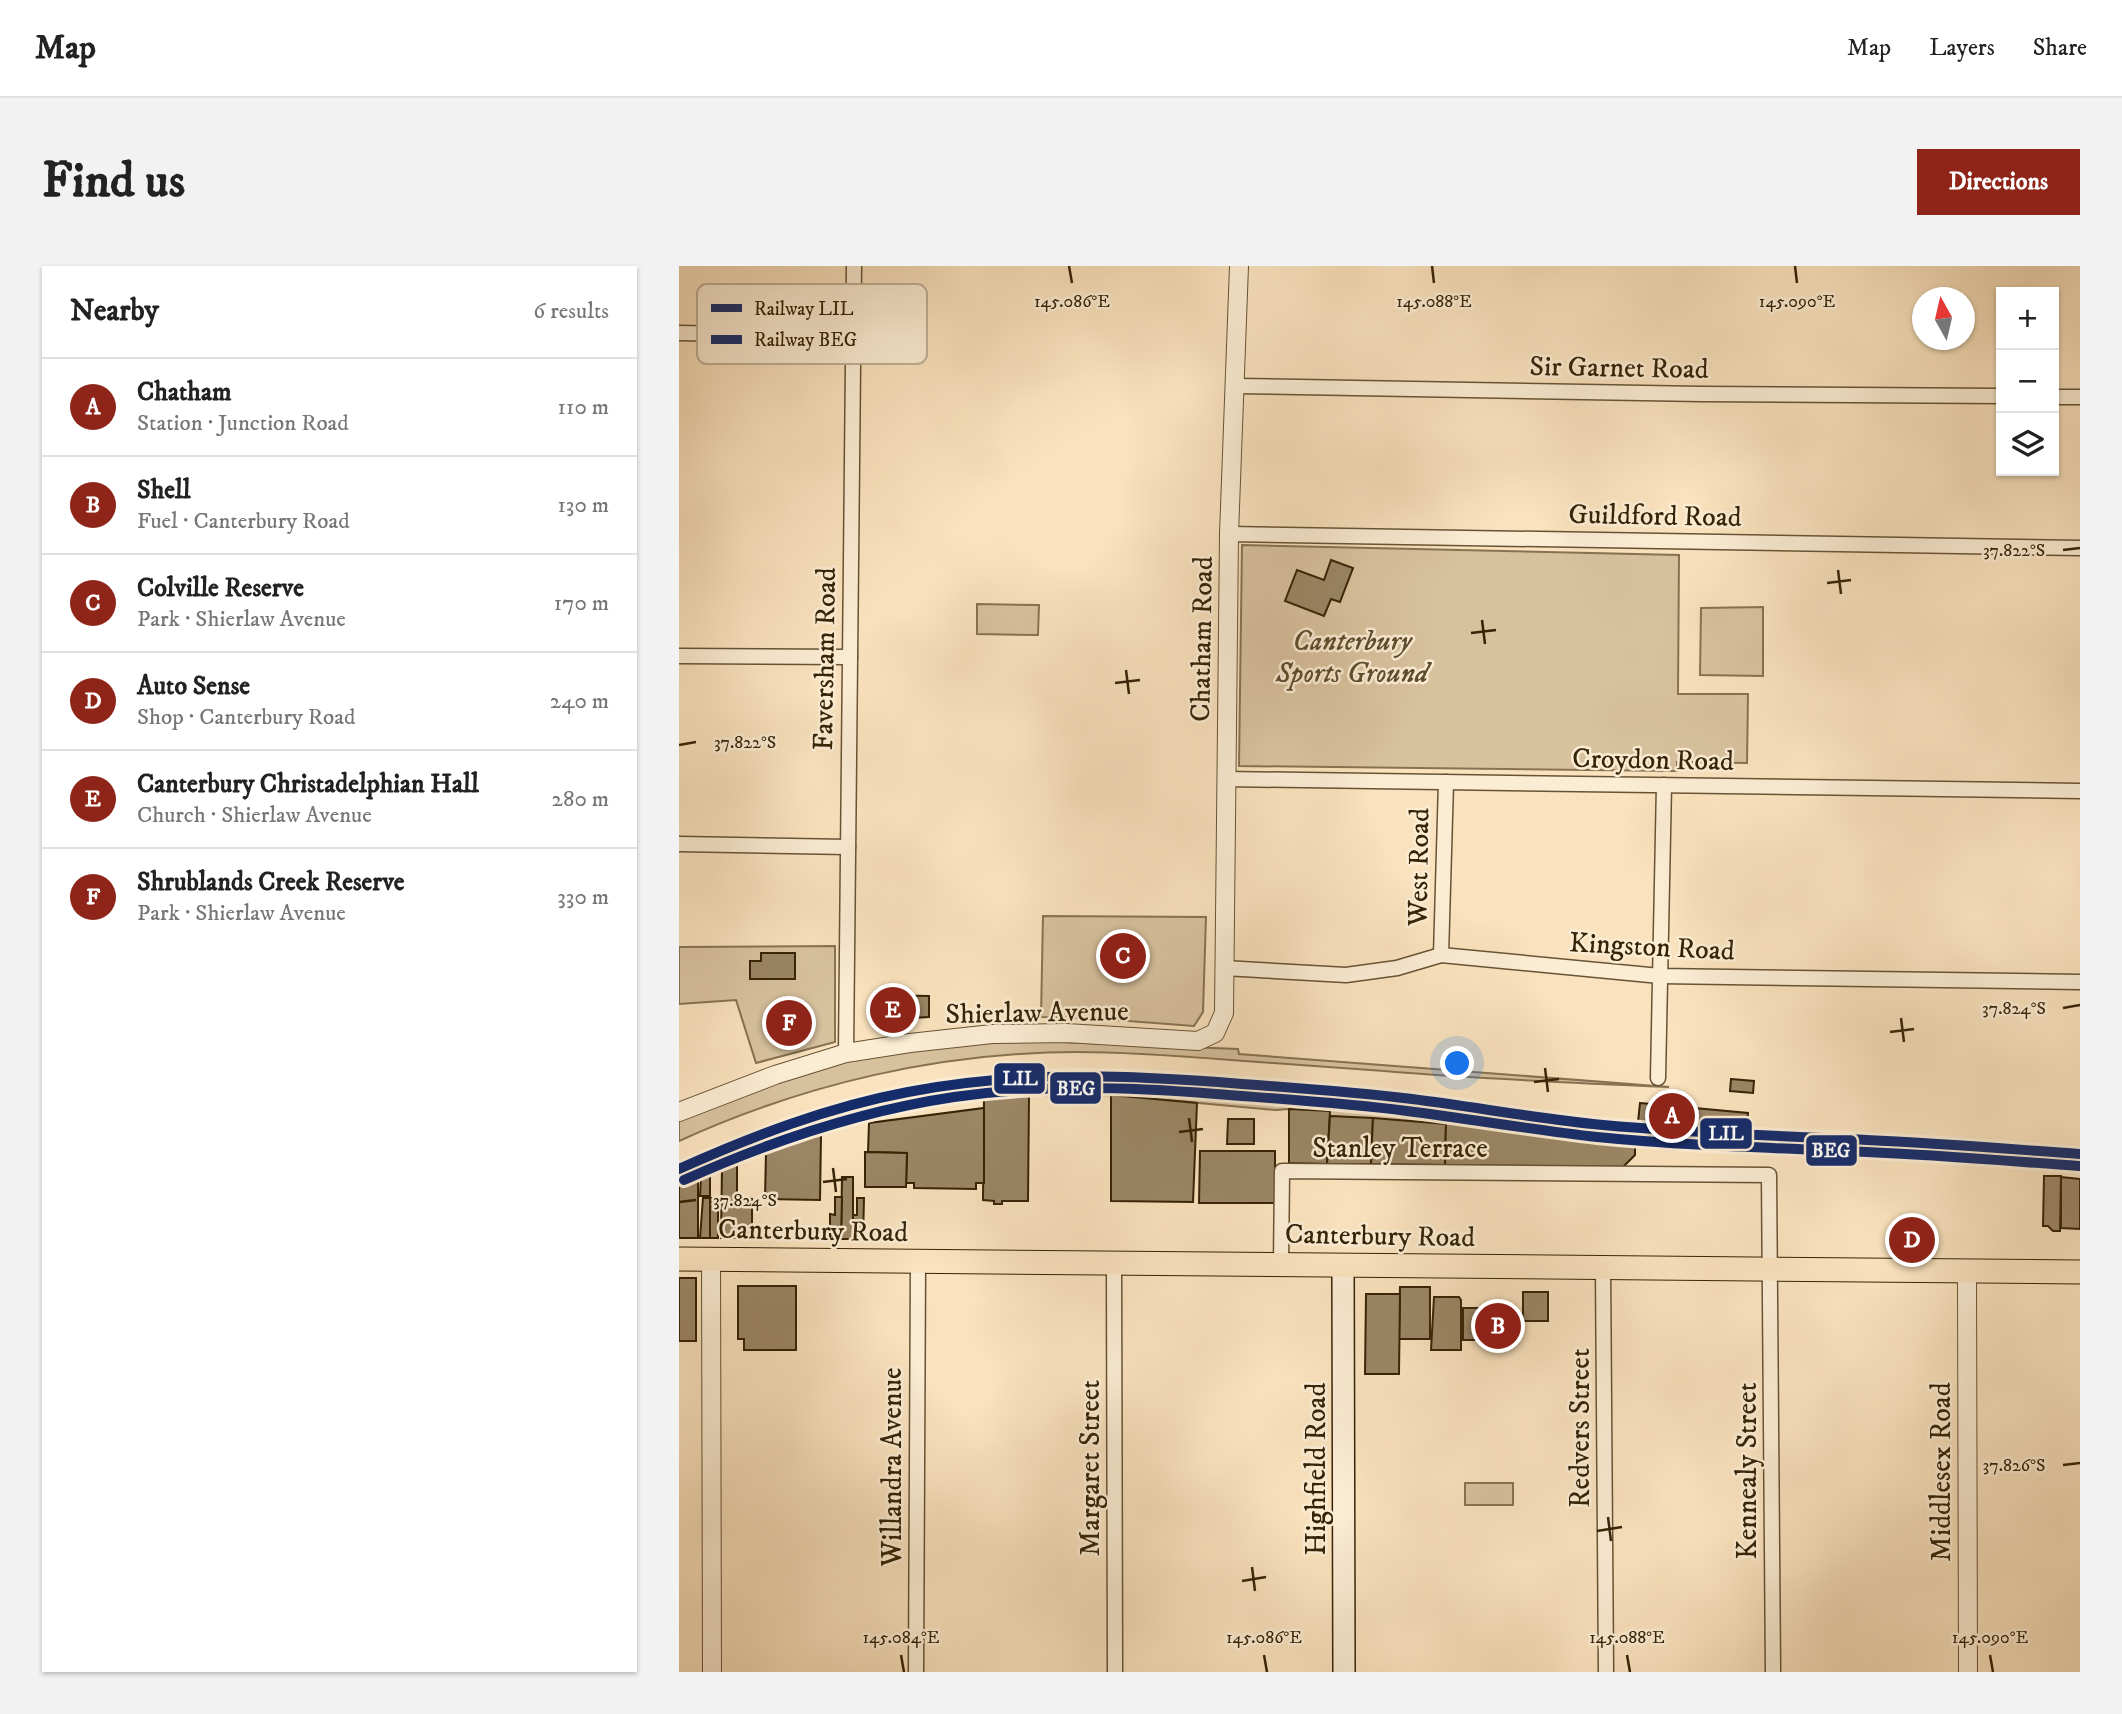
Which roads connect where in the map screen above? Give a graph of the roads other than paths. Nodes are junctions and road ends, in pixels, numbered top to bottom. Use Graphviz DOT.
graph roads {
  1 [pos="853,266"];
  2 [pos="1239,266"];
  3 [pos="853,284"];
  4 [pos="679,332"];
  5 [pos="697,333"];
  6 [pos="853,364"];
  7 [pos="1236,386"];
  8 [pos="1996,396"];
  9 [pos="2059,397"];
  10 [pos="2080,397"];
  11 [pos="1230,534"];
  12 [pos="2080,548"];
  13 [pos="679,656"];
  14 [pos="850,657"];
  15 [pos="1226,779"];
  16 [pos="1445,782"];
  17 [pos="1664,785"];
  18 [pos="2080,791"];
  19 [pos="679,844"];
  20 [pos="848,847"];
  21 [pos="1441,955"];
  22 [pos="1224,968"];
  23 [pos="1660,976"];
  24 [pos="2080,982"];
  25 [pos="1224,1013"];
  26 [pos="846,1053"];
  27 [pos="1658,1078"];
  28 [pos="679,1112"];
  29 [pos="679,1259"];
  30 [pos="711,1259"];
  31 [pos="918,1262"];
  32 [pos="1114,1263"];
  33 [pos="1281,1265"];
  34 [pos="1343,1266"];
  35 [pos="1603,1268"];
  36 [pos="1770,1270"];
  37 [pos="1967,1271"];
  38 [pos="2080,1272"];
  39 [pos="712,1672"];
  40 [pos="916,1672"];
  41 [pos="1115,1672"];
  42 [pos="1344,1672"];
  43 [pos="1606,1672"];
  44 [pos="1773,1672"];
  45 [pos="1968,1672"];
  1 -- 3 [label="street, Faversham Road"];
  2 -- 7 [label="street, Chatham Road"];
  4 -- 5 [label="street"];
  6 -- 14 [label="street, Faversham Road"];
  7 -- 8 [label="street, Sir Garnet Road"];
  7 -- 11 [label="street, Chatham Road"];
  9 -- 10 [label="street"];
  11 -- 12 [label="street, Guildford Road"];
  11 -- 15 [label="street, Chatham Road"];
  13 -- 14 [label="street"];
  14 -- 20 [label="street, Faversham Road"];
  15 -- 16 [label="street, Croydon Road"];
  15 -- 22 [label="street, Chatham Road"];
  16 -- 17 [label="street, Croydon Road"];
  16 -- 21 [label="street, West Road"];
  17 -- 18 [label="street, Croydon Road"];
  17 -- 23 [label="street"];
  19 -- 20 [label="street"];
  20 -- 26 [label="street, Faversham Road"];
  21 -- 22 [label="street, Kingston Road"];
  21 -- 23 [label="street, Kingston Road"];
  22 -- 25 [label="street, Chatham Road"];
  23 -- 24 [label="street, Kingston Road"];
  23 -- 27 [label="street"];
  25 -- 26 [label="street, Shierlaw Avenue"];
  26 -- 28 [label="street, Shierlaw Avenue"];
  29 -- 30 [label="main road, Canterbury Road"];
  30 -- 31 [label="main road, Canterbury Road"];
  30 -- 39 [label="street"];
  31 -- 32 [label="main road, Canterbury Road"];
  31 -- 40 [label="street, Willandra Avenue"];
  32 -- 33 [label="main road, Canterbury Road"];
  32 -- 41 [label="street, Margaret Street"];
  33 -- 34 [label="main road, Canterbury Road"];
  33 -- 36 [label="street, Stanley Terrace"];
  34 -- 35 [label="main road, Canterbury Road"];
  34 -- 42 [label="main road, Highfield Road"];
  35 -- 36 [label="main road, Canterbury Road"];
  35 -- 43 [label="street, Redvers Street"];
  36 -- 37 [label="main road, Canterbury Road"];
  36 -- 44 [label="street, Kennealy Street"];
  37 -- 38 [label="main road, Canterbury Road"];
  37 -- 45 [label="street, Middlesex Road"];
}
